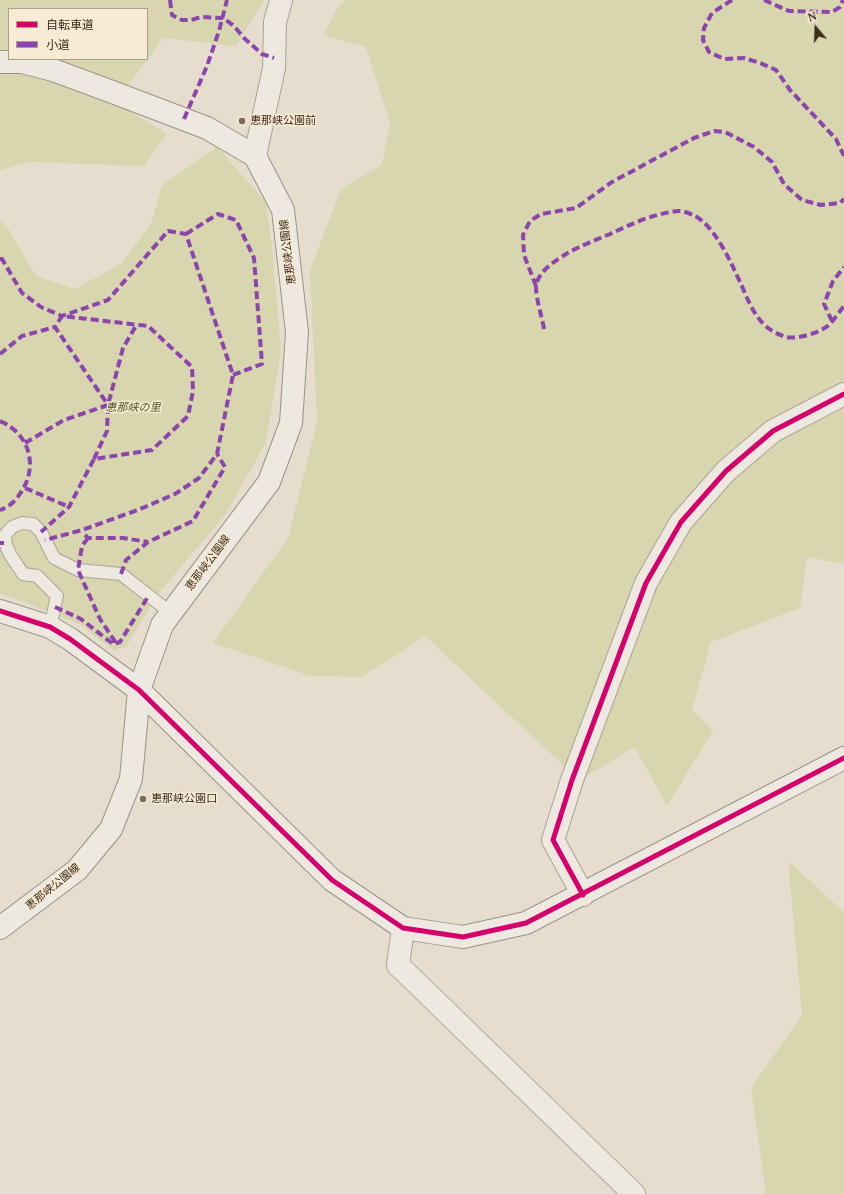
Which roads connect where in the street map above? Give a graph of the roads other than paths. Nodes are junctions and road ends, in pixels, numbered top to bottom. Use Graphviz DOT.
graph roads {
  1 [pos="282,0"];
  2 [pos="0,62"];
  3 [pos="255,156"];
  4 [pos="844,394"];
  5 [pos="0,611"];
  6 [pos="171,613"];
  7 [pos="50,628"];
  8 [pos="139,690"];
  9 [pos="844,758"];
  10 [pos="583,895"];
  11 [pos="0,928"];
  12 [pos="403,928"];
  13 [pos="634,1194"];
  1 -- 3 [label="street"];
  2 -- 3 [label="street"];
  3 -- 6 [label="street, 恵那峡公園線"];
  4 -- 10 [label="street"];
  5 -- 7 [label="street"];
  6 -- 7 [label="lane"];
  6 -- 8 [label="street, 恵那峡公園線"];
  7 -- 8 [label="street"];
  8 -- 11 [label="street, 恵那峡公園線"];
  8 -- 12 [label="street"];
  9 -- 10 [label="street"];
  10 -- 12 [label="street"];
  12 -- 13 [label="street"];
}
